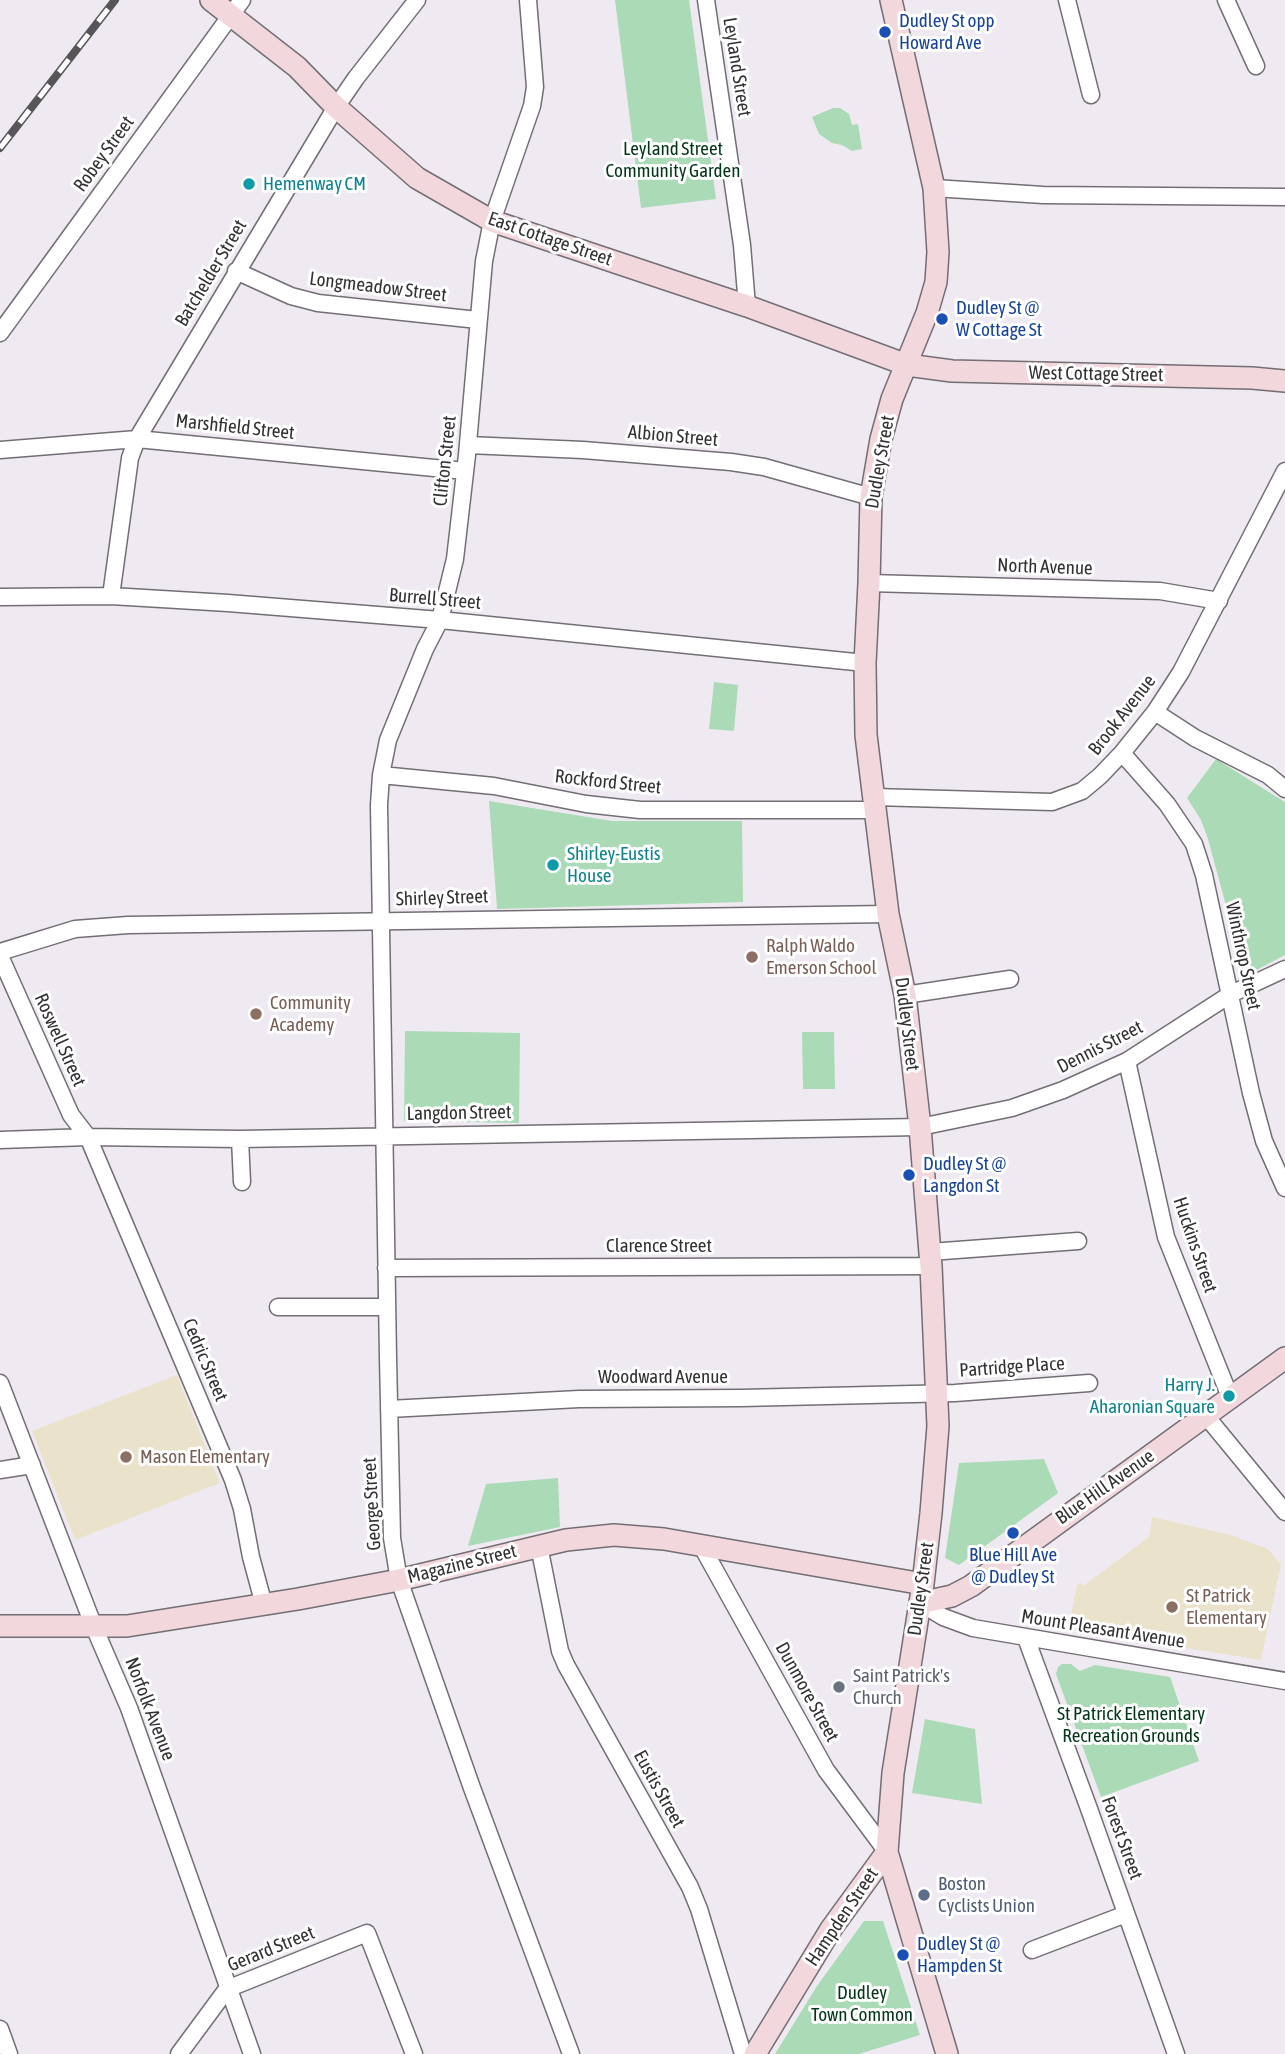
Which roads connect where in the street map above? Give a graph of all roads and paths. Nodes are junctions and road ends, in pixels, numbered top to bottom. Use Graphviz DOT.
graph roads {
  1 [pos="211,0"];
  2 [pos="416,0"];
  3 [pos="528,0"];
  4 [pos="706,0"];
  5 [pos="891,0"];
  6 [pos="1067,0"];
  7 [pos="1226,0"];
  8 [pos="237,7"];
  9 [pos="1256,66"];
  10 [pos="1091,95"];
  11 [pos="337,107"];
  12 [pos="934,188"];
  13 [pos="1285,197"];
  14 [pos="492,221"];
  15 [pos="236,271"];
  16 [pos="747,306"];
  17 [pos="478,320"];
  18 [pos="0,333"];
  19 [pos="907,365"];
  20 [pos="1285,381"];
  21 [pos="137,439"];
  22 [pos="468,444"];
  23 [pos="0,449"];
  24 [pos="465,471"];
  25 [pos="1285,471"];
  26 [pos="870,497"];
  27 [pos="869,583"];
  28 [pos="111,596"];
  29 [pos="0,597"];
  30 [pos="1219,601"];
  31 [pos="440,620"];
  32 [pos="864,663"];
  33 [pos="1155,712"];
  34 [pos="1122,753"];
  35 [pos="381,775"];
  36 [pos="1285,789"];
  37 [pos="874,803"];
  38 [pos="888,914"];
  39 [pos="382,921"];
  40 [pos="0,954"];
  41 [pos="1285,969"];
  42 [pos="1010,979"];
  43 [pos="1231,994"];
  44 [pos="905,995"];
  45 [pos="1127,1061"];
  46 [pos="920,1126"];
  47 [pos="384,1136"];
  48 [pos="88,1137"];
  49 [pos="240,1139"];
  50 [pos="0,1140"];
  51 [pos="242,1182"];
  52 [pos="1285,1188"];
  53 [pos="1078,1241"];
  54 [pos="931,1259"];
  55 [pos="386,1268"];
  56 [pos="278,1307"];
  57 [pos="387,1307"];
  58 [pos="1285,1358"];
  59 [pos="0,1383"];
  60 [pos="1089,1383"];
  61 [pos="938,1393"];
  62 [pos="1230,1397"];
  63 [pos="389,1409"];
  64 [pos="1206,1416"];
  65 [pos="32,1465"];
  66 [pos="0,1470"];
  67 [pos="1285,1512"];
  68 [pos="701,1545"];
  69 [pos="539,1546"];
  70 [pos="399,1580"];
  71 [pos="921,1594"];
  72 [pos="264,1605"];
  73 [pos="0,1626"];
  74 [pos="94,1627"];
  75 [pos="1026,1638"];
  76 [pos="1285,1681"];
  77 [pos="887,1852"];
  78 [pos="1126,1913"];
  79 [pos="1032,1950"];
  80 [pos="227,1990"];
  81 [pos="0,2029"];
  82 [pos="9,2054"];
  83 [pos="179,2054"];
  84 [pos="252,2054"];
  85 [pos="414,2054"];
  86 [pos="571,2054"];
  87 [pos="743,2054"];
  88 [pos="755,2054"];
  89 [pos="947,2054"];
  90 [pos="1176,2054"];
  1 -- 8 [label="main road, East Cottage Street"];
  2 -- 11 [label="street, Batchelder Street"];
  3 -- 14 [label="street, Clifton Street"];
  4 -- 16 [label="street, Leyland Street"];
  5 -- 12 [label="main road, Dudley Street"];
  6 -- 10 [label="street"];
  7 -- 9 [label="street"];
  8 -- 11 [label="main road, East Cottage Street"];
  8 -- 18 [label="street, Robey Street"];
  11 -- 14 [label="main road, East Cottage Street"];
  11 -- 15 [label="street, Batchelder Street"];
  12 -- 13 [label="street"];
  12 -- 19 [label="main road, Dudley Street"];
  14 -- 16 [label="main road, East Cottage Street"];
  14 -- 17 [label="street, Clifton Street"];
  15 -- 17 [label="street, Longmeadow Street"];
  15 -- 21 [label="street, Batchelder Street"];
  16 -- 19 [label="main road, East Cottage Street"];
  17 -- 22 [label="street, Clifton Street"];
  19 -- 20 [label="main road, West Cottage Street"];
  19 -- 26 [label="main road, Dudley Street"];
  21 -- 23 [label="street, Marshfield Street"];
  21 -- 24 [label="street, Marshfield Street"];
  21 -- 28 [label="street, Batchelder Street"];
  22 -- 24 [label="street, Clifton Street"];
  22 -- 26 [label="street, Albion Street"];
  24 -- 31 [label="street, Clifton Street"];
  25 -- 30 [label="street, Brook Avenue"];
  26 -- 27 [label="main road, Dudley Street"];
  27 -- 30 [label="street, North Avenue"];
  27 -- 32 [label="main road, Dudley Street"];
  28 -- 29 [label="street, Burrell Street"];
  28 -- 31 [label="street, Burrell Street"];
  30 -- 33 [label="street, Brook Avenue"];
  31 -- 32 [label="street, Burrell Street"];
  31 -- 35 [label="street, Clifton Street"];
  32 -- 37 [label="main road, Dudley Street"];
  33 -- 34 [label="street, Brook Avenue"];
  33 -- 36 [label="street"];
  34 -- 37 [label="street, Brook Avenue"];
  34 -- 43 [label="street, Winthrop Street"];
  35 -- 37 [label="street, Rockford Street"];
  35 -- 39 [label="street, Clifton Street"];
  37 -- 38 [label="main road, Dudley Street"];
  38 -- 39 [label="street, Shirley Street"];
  38 -- 44 [label="main road, Dudley Street"];
  39 -- 40 [label="street, Shirley Street"];
  39 -- 47 [label="street, George Street"];
  40 -- 48 [label="street, Roswell Street"];
  41 -- 43 [label="street, Dennis Street"];
  42 -- 44 [label="street"];
  43 -- 45 [label="street, Dennis Street"];
  43 -- 52 [label="street, Winthrop Street"];
  44 -- 46 [label="main road, Dudley Street"];
  45 -- 46 [label="street, Dennis Street"];
  45 -- 62 [label="street, Huckins Street"];
  46 -- 47 [label="street, Langdon Street"];
  46 -- 54 [label="main road, Dudley Street"];
  47 -- 49 [label="street, Langdon Street"];
  47 -- 55 [label="street, George Street"];
  48 -- 49 [label="street, Langdon Street"];
  48 -- 50 [label="street, Langdon Street"];
  48 -- 72 [label="street, Cedric Street"];
  49 -- 51 [label="street"];
  53 -- 54 [label="street, Clarence Street"];
  54 -- 55 [label="street, Clarence Street"];
  54 -- 61 [label="main road, Dudley Street"];
  55 -- 57 [label="street, George Street"];
  56 -- 57 [label="street"];
  57 -- 63 [label="street, George Street"];
  58 -- 62 [label="main road, Blue Hill Avenue"];
  59 -- 65 [label="street, Norfolk Avenue"];
  60 -- 61 [label="street, Partridge Place"];
  61 -- 63 [label="street, Woodward Avenue"];
  61 -- 71 [label="main road, Dudley Street"];
  62 -- 64 [label="main road, Blue Hill Avenue"];
  63 -- 70 [label="street, George Street"];
  64 -- 67 [label="street"];
  64 -- 71 [label="main road, Blue Hill Avenue"];
  65 -- 66 [label="street"];
  65 -- 74 [label="street, Norfolk Avenue"];
  68 -- 69 [label="main road, Magazine Street"];
  68 -- 71 [label="main road, Magazine Street"];
  68 -- 77 [label="street, Dunmore Street"];
  69 -- 70 [label="main road, Magazine Street"];
  69 -- 87 [label="street, Eustis Street"];
  70 -- 72 [label="main road, Magazine Street"];
  70 -- 86 [label="street, George Street"];
  71 -- 75 [label="street, Mount Pleasant Avenue"];
  71 -- 77 [label="main road, Dudley Street"];
  72 -- 74 [label="main road, Magazine Street"];
  73 -- 74 [label="main road, Magazine Street"];
  74 -- 80 [label="street, Norfolk Avenue"];
  75 -- 76 [label="street, Mount Pleasant Avenue"];
  75 -- 78 [label="street, Forest Street"];
  77 -- 88 [label="main road, Hampden Street"];
  77 -- 89 [label="main road, Dudley Street"];
  78 -- 79 [label="street"];
  78 -- 90 [label="street, Forest Street"];
  80 -- 83 [label="street, Gerard Street"];
  80 -- 84 [label="street, Norfolk Avenue"];
  80 -- 85 [label="street, Gerard Street"];
  81 -- 82 [label="street"];
}
